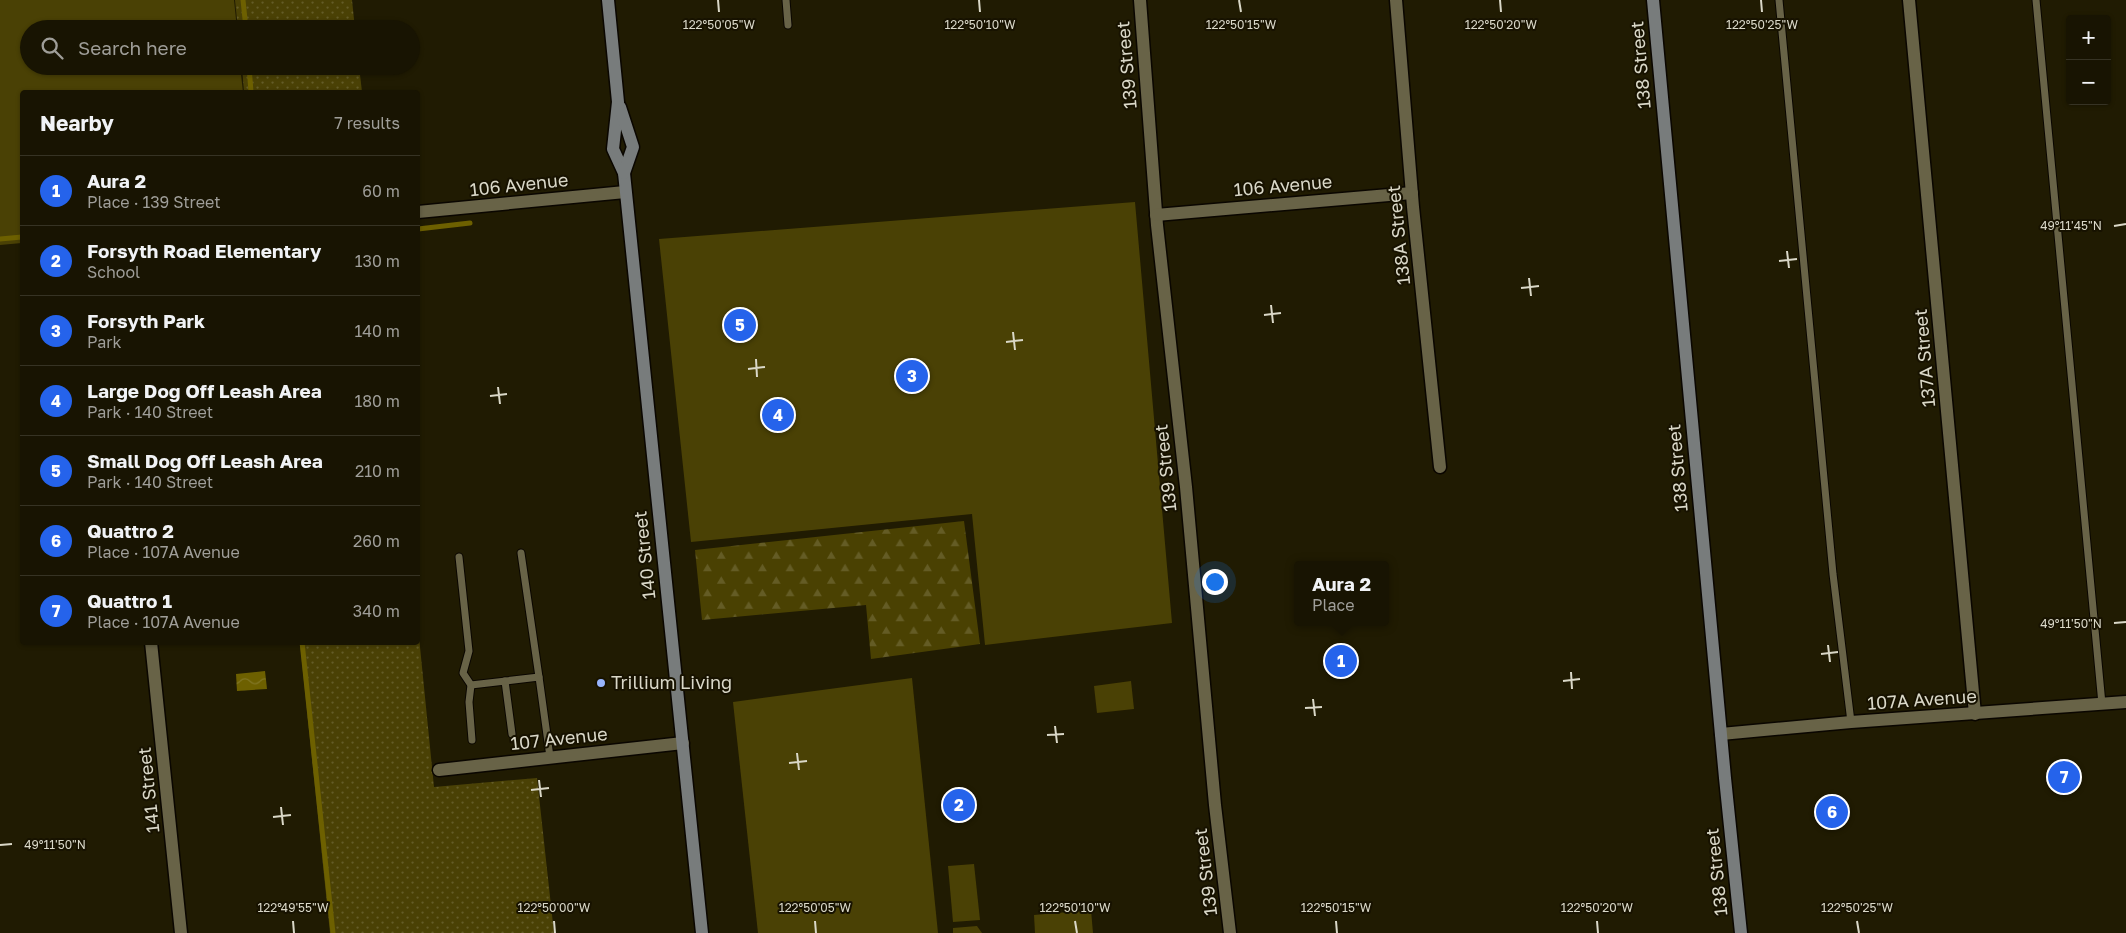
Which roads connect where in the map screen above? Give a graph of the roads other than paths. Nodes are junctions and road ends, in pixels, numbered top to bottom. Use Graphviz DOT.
graph roads {
  1 [pos="608,0"];
  2 [pos="786,0"];
  3 [pos="1140,0"];
  4 [pos="1396,0"];
  5 [pos="1653,0"];
  6 [pos="1779,0"];
  7 [pos="1909,0"];
  8 [pos="2036,0"];
  9 [pos="788,25"];
  10 [pos="618,102"];
  11 [pos="624,173"];
  12 [pos="625,192"];
  13 [pos="1412,193"];
  14 [pos="420,212"];
  15 [pos="1156,215"];
  16 [pos="1440,467"];
  17 [pos="521,553"];
  18 [pos="459,558"];
  19 [pos="151,645"];
  20 [pos="539,677"];
  21 [pos="505,681"];
  22 [pos="471,685"];
  23 [pos="2126,702"];
  24 [pos="2102,704"];
  25 [pos="1975,714"];
  26 [pos="1852,722"];
  27 [pos="512,734"];
  28 [pos="1721,734"];
  29 [pos="472,740"];
  30 [pos="683,743"];
  31 [pos="550,758"];
  32 [pos="439,770"];
  33 [pos="181,933"];
  34 [pos="702,933"];
  35 [pos="1230,933"];
  36 [pos="1741,933"];
  1 -- 10 [label="main road, 140 Street"];
  2 -- 9 [label="lane"];
  3 -- 15 [label="street, 139 Street"];
  4 -- 13 [label="street, 138A Street"];
  5 -- 28 [label="main road, 138 Street"];
  6 -- 26 [label="lane"];
  7 -- 25 [label="street, 137A Street"];
  8 -- 24 [label="lane"];
  10 -- 11 [label="main road, 140 Street"];
  10 -- 11 [label="main road, 140 Street"];
  11 -- 12 [label="main road, 140 Street"];
  12 -- 14 [label="street, 106 Avenue"];
  12 -- 30 [label="main road, 140 Street"];
  13 -- 15 [label="street, 106 Avenue"];
  13 -- 16 [label="street, 138A Street"];
  15 -- 35 [label="street, 139 Street"];
  17 -- 20 [label="lane"];
  18 -- 22 [label="lane"];
  19 -- 33 [label="street, 141 Street"];
  20 -- 21 [label="lane"];
  20 -- 31 [label="lane"];
  21 -- 22 [label="lane"];
  21 -- 27 [label="lane"];
  22 -- 29 [label="lane"];
  23 -- 24 [label="street, 107A Avenue"];
  24 -- 25 [label="street, 107A Avenue"];
  25 -- 26 [label="street, 107A Avenue"];
  26 -- 28 [label="street, 107A Avenue"];
  28 -- 36 [label="main road, 138 Street"];
  30 -- 31 [label="street, 107 Avenue"];
  30 -- 34 [label="main road, 140 Street"];
  31 -- 32 [label="street, 107 Avenue"];
}
